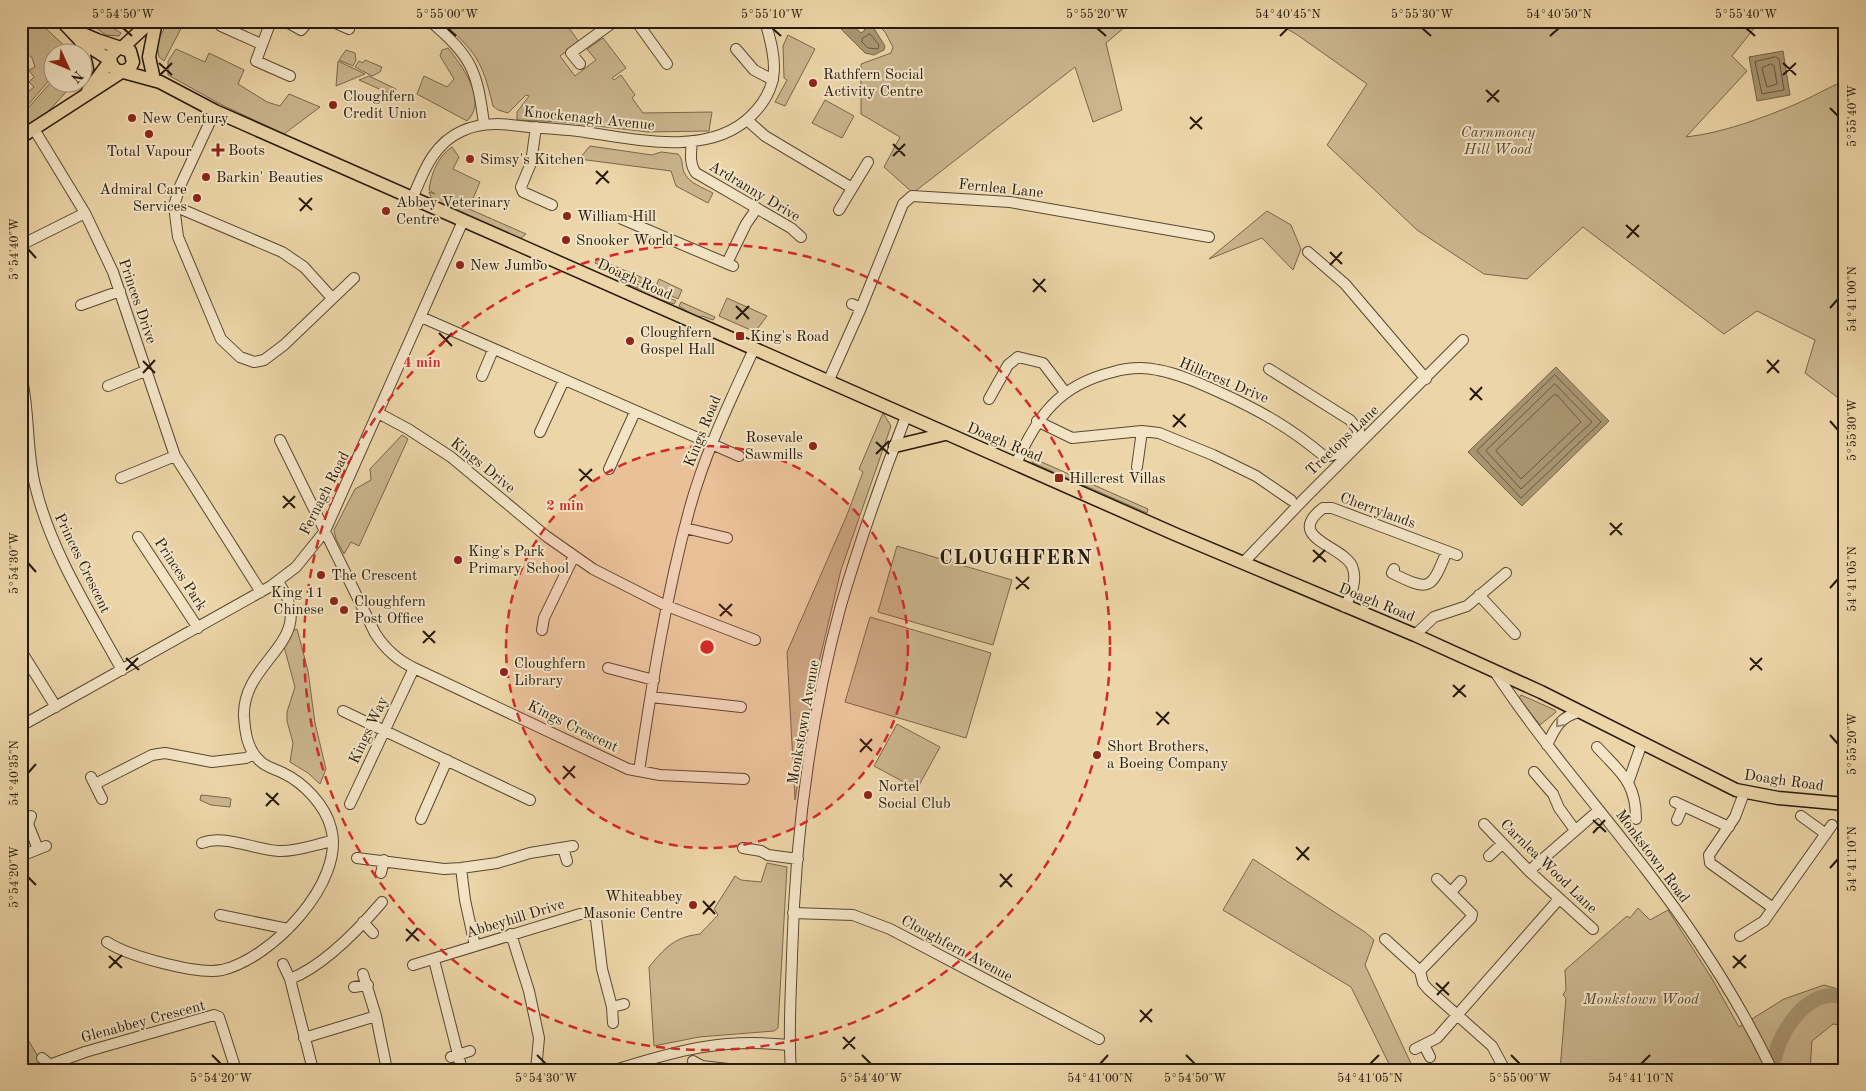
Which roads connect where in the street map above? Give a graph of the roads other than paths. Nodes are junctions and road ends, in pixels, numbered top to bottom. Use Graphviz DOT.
graph roads {
  1 [pos="153,21"];
  2 [pos="223,21"];
  3 [pos="271,21"];
  4 [pos="285,21"];
  5 [pos="309,21"];
  6 [pos="331,21"];
  7 [pos="430,21"];
  8 [pos="636,21"];
  9 [pos="765,21"];
  10 [pos="610,23"];
  11 [pos="66,24"];
  12 [pos="349,29"];
  13 [pos="81,41"];
  14 [pos="261,44"];
  15 [pos="121,47"];
  16 [pos="736,49"];
  17 [pos="133,58"];
  18 [pos="110,60"];
  19 [pos="580,64"];
  20 [pos="667,64"];
  21 [pos="124,71"];
  22 [pos="290,76"];
  23 [pos="157,79"];
  24 [pos="773,80"];
  25 [pos="75,92"];
  26 [pos="85,95"];
  27 [pos="67,108"];
  28 [pos="215,111"];
  29 [pos="747,120"];
  30 [pos="484,124"];
  31 [pos="536,127"];
  32 [pos="34,129"];
  33 [pos="21,137"];
  34 [pos="692,141"];
  35 [pos="868,162"];
  36 [pos="852,188"];
  37 [pos="412,199"];
  38 [pos="552,205"];
  39 [pos="174,206"];
  40 [pos="757,208"];
  41 [pos="839,210"];
  42 [pos="85,213"];
  43 [pos="622,219"];
  44 [pos="463,220"];
  45 [pos="801,237"];
  46 [pos="1209,237"];
  47 [pos="21,244"];
  48 [pos="1308,252"];
  49 [pos="354,278"];
  50 [pos="120,291"];
  51 [pos="332,298"];
  52 [pos="80,305"];
  53 [pos="421,317"];
  54 [pos="1463,340"];
  55 [pos="754,349"];
  56 [pos="493,350"];
  57 [pos="1269,369"];
  58 [pos="145,371"];
  59 [pos="21,375"];
  60 [pos="482,376"];
  61 [pos="1426,379"];
  62 [pos="564,380"];
  63 [pos="828,382"];
  64 [pos="108,386"];
  65 [pos="1065,392"];
  66 [pos="989,399"];
  67 [pos="636,412"];
  68 [pos="378,413"];
  69 [pos="906,416"];
  70 [pos="1038,421"];
  71 [pos="1142,431"];
  72 [pos="540,432"];
  73 [pos="946,434"];
  74 [pos="280,440"];
  75 [pos="713,445"];
  76 [pos="895,446"];
  77 [pos="175,456"];
  78 [pos="739,456"];
  79 [pos="1016,464"];
  80 [pos="1136,467"];
  81 [pos="609,470"];
  82 [pos="121,478"];
  83 [pos="1290,500"];
  84 [pos="685,528"];
  85 [pos="325,531"];
  86 [pos="138,537"];
  87 [pos="727,538"];
  88 [pos="1447,551"];
  89 [pos="1457,555"];
  90 [pos="574,556"];
  91 [pos="1243,563"];
  92 [pos="1394,569"];
  93 [pos="1506,573"];
  94 [pos="278,582"];
  95 [pos="261,592"];
  96 [pos="1479,595"];
  97 [pos="668,606"];
  98 [pos="1345,607"];
  99 [pos="198,628"];
  100 [pos="542,630"];
  101 [pos="1515,634"];
  102 [pos="1415,635"];
  103 [pos="755,640"];
  104 [pos="21,651"];
  105 [pos="414,668"];
  106 [pos="608,668"];
  107 [pos="122,670"];
  108 [pos="1495,672"];
  109 [pos="654,680"];
  110 [pos="651,697"];
  111 [pos="56,707"];
  112 [pos="741,707"];
  113 [pos="343,711"];
  114 [pos="1579,712"];
  115 [pos="21,726"];
  116 [pos="384,731"];
  117 [pos="1642,743"];
  118 [pos="1547,745"];
  119 [pos="1597,747"];
  120 [pos="254,754"];
  121 [pos="447,760"];
  122 [pos="639,771"];
  123 [pos="744,779"];
  124 [pos="1536,779"];
  125 [pos="1629,780"];
  126 [pos="1744,793"];
  127 [pos="102,799"];
  128 [pos="530,800"];
  129 [pos="350,804"];
  130 [pos="1845,804"];
  131 [pos="1599,810"];
  132 [pos="31,816"];
  133 [pos="1801,816"];
  134 [pos="421,819"];
  135 [pos="1636,820"];
  136 [pos="1677,820"];
  137 [pos="1484,824"];
  138 [pos="1832,826"];
  139 [pos="1728,827"];
  140 [pos="1575,830"];
  141 [pos="1826,834"];
  142 [pos="333,841"];
  143 [pos="202,843"];
  144 [pos="1502,844"];
  145 [pos="743,848"];
  146 [pos="21,856"];
  147 [pos="1489,856"];
  148 [pos="357,858"];
  149 [pos="798,859"];
  150 [pos="384,860"];
  151 [pos="567,861"];
  152 [pos="461,868"];
  153 [pos="1529,871"];
  154 [pos="381,873"];
  155 [pos="1437,879"];
  156 [pos="1461,881"];
  157 [pos="1451,892"];
  158 [pos="1559,899"];
  159 [pos="382,902"];
  160 [pos="1773,908"];
  161 [pos="793,914"];
  162 [pos="220,915"];
  163 [pos="363,922"];
  164 [pos="288,929"];
  165 [pos="1594,929"];
  166 [pos="373,933"];
  167 [pos="511,934"];
  168 [pos="1740,936"];
  169 [pos="1385,939"];
  170 [pos="107,942"];
  171 [pos="475,946"];
  172 [pos="434,960"];
  173 [pos="283,964"];
  174 [pos="413,965"];
  175 [pos="1420,971"];
  176 [pos="363,974"];
  177 [pos="290,979"];
  178 [pos="368,985"];
  179 [pos="354,987"];
  180 [pos="624,1004"];
  181 [pos="612,1007"];
  182 [pos="1458,1015"];
  183 [pos="376,1016"];
  184 [pos="612,1023"];
  185 [pos="304,1038"];
  186 [pos="1099,1039"];
  187 [pos="789,1045"];
  188 [pos="688,1048"];
  189 [pos="1430,1057"];
  190 [pos="42,1058"];
  191 [pos="692,1065"];
  192 [pos="54,1067"];
  193 [pos="622,1069"];
  194 [pos="236,1070"];
  195 [pos="313,1070"];
  196 [pos="387,1070"];
  197 [pos="462,1070"];
  198 [pos="536,1070"];
  199 [pos="736,1070"];
  200 [pos="791,1070"];
  201 [pos="1506,1070"];
  202 [pos="1772,1070"];
  1 -- 15 [label="main road"];
  1 -- 17 [label="main road"];
  1 -- 23 [label="main road"];
  2 -- 14 [label="street"];
  3 -- 14 [label="street"];
  4 -- 5 [label="street"];
  6 -- 12 [label="street"];
  7 -- 30 [label="street"];
  8 -- 20 [label="street"];
  9 -- 24 [label="street, Knockenagh Avenue"];
  10 -- 19 [label="street"];
  11 -- 13 [label="main road"];
  11 -- 15 [label="main road"];
  13 -- 18 [label="main road"];
  14 -- 22 [label="street"];
  15 -- 17 [label="main road"];
  15 -- 18 [label="main road"];
  16 -- 24 [label="street"];
  17 -- 21 [label="main road"];
  17 -- 23 [label="main road, Doagh Road"];
  18 -- 21 [label="main road"];
  18 -- 26 [label="main road"];
  21 -- 23 [label="main road, Doagh Road"];
  21 -- 26 [label="main road"];
  23 -- 28 [label="main road, Doagh Road"];
  24 -- 29 [label="street, Knockenagh Avenue"];
  25 -- 27 [label="main road"];
  26 -- 27 [label="main road"];
  27 -- 32 [label="main road"];
  28 -- 37 [label="main road, Doagh Road"];
  28 -- 39 [label="street"];
  29 -- 34 [label="street, Knockenagh Avenue"];
  29 -- 36 [label="street"];
  30 -- 31 [label="street, Knockenagh Avenue"];
  30 -- 37 [label="street, Knockenagh Avenue"];
  31 -- 34 [label="street, Knockenagh Avenue"];
  31 -- 38 [label="street"];
  32 -- 33 [label="main road"];
  32 -- 42 [label="street, Princes Drive"];
  34 -- 40 [label="street, Ardranny Drive"];
  35 -- 36 [label="street"];
  36 -- 41 [label="street"];
  37 -- 44 [label="main road, Doagh Road"];
  39 -- 51 [label="street"];
  39 -- 51 [label="street"];
  40 -- 43 [label="street"];
  40 -- 45 [label="street, Ardranny Drive"];
  42 -- 47 [label="street"];
  42 -- 50 [label="street, Princes Drive"];
  44 -- 53 [label="street, Fernagh Road"];
  44 -- 55 [label="main road, Doagh Road"];
  46 -- 63 [label="street, Fernlea Lane"];
  48 -- 61 [label="street"];
  49 -- 51 [label="street"];
  50 -- 52 [label="street"];
  50 -- 58 [label="street, Princes Drive"];
  53 -- 56 [label="street"];
  53 -- 68 [label="street, Fernagh Road"];
  54 -- 61 [label="street, Treetops Lane"];
  55 -- 63 [label="main road, Doagh Road"];
  55 -- 75 [label="street, Kings Road"];
  56 -- 60 [label="street"];
  56 -- 62 [label="street"];
  57 -- 65 [label="street, Hillcrest Drive"];
  58 -- 64 [label="street"];
  58 -- 77 [label="street, Princes Drive"];
  59 -- 107 [label="street, Princes Crescent"];
  61 -- 91 [label="street, Treetops Lane"];
  62 -- 67 [label="street"];
  62 -- 72 [label="street"];
  63 -- 69 [label="main road, Doagh Road"];
  65 -- 66 [label="street"];
  65 -- 70 [label="street, Hillcrest Drive"];
  67 -- 75 [label="street"];
  67 -- 81 [label="street"];
  68 -- 85 [label="street, Fernagh Road"];
  68 -- 90 [label="street, Kings Drive"];
  69 -- 73 [label="main road, Doagh Road"];
  69 -- 76 [label="street, Monkstown Avenue"];
  70 -- 71 [label="street"];
  70 -- 79 [label="street, Hillcrest Drive"];
  71 -- 80 [label="street"];
  71 -- 83 [label="street"];
  73 -- 76 [label="main road"];
  73 -- 79 [label="main road, Doagh Road"];
  74 -- 85 [label="street, Kings Crescent"];
  75 -- 78 [label="street"];
  75 -- 84 [label="street, Kings Road"];
  76 -- 149 [label="street, Monkstown Avenue"];
  77 -- 82 [label="street"];
  77 -- 95 [label="street, Princes Drive"];
  79 -- 91 [label="main road, Doagh Road"];
  84 -- 87 [label="street"];
  84 -- 97 [label="street, Kings Road"];
  85 -- 94 [label="street, Fernagh Road"];
  85 -- 105 [label="street, Kings Crescent"];
  86 -- 99 [label="street, Princes Park"];
  88 -- 89 [label="street, Cherrylands"];
  88 -- 92 [label="street"];
  88 -- 98 [label="street, Cherrylands"];
  90 -- 97 [label="street, Kings Drive"];
  90 -- 100 [label="street"];
  91 -- 98 [label="main road, Doagh Road"];
  93 -- 96 [label="street"];
  94 -- 95 [label="street, Fernagh Road"];
  94 -- 120 [label="street"];
  95 -- 99 [label="street, Fernagh Road"];
  96 -- 101 [label="street"];
  96 -- 102 [label="street"];
  97 -- 103 [label="street"];
  97 -- 109 [label="street, Kings Road"];
  98 -- 102 [label="main road, Doagh Road"];
  99 -- 107 [label="street, Fernagh Road"];
  102 -- 108 [label="main road, Doagh Road"];
  104 -- 111 [label="street"];
  105 -- 116 [label="street, Kings Way"];
  105 -- 122 [label="street, Kings Crescent"];
  106 -- 109 [label="street"];
  107 -- 111 [label="street, Fernagh Road"];
  108 -- 114 [label="main road, Doagh Road"];
  108 -- 118 [label="street, Monkstown Road"];
  109 -- 110 [label="street, Kings Road"];
  110 -- 112 [label="street"];
  110 -- 122 [label="street, Kings Road"];
  111 -- 115 [label="street, Fernagh Road"];
  113 -- 116 [label="street"];
  114 -- 117 [label="main road, Doagh Road"];
  114 -- 118 [label="street, one-way"];
  116 -- 121 [label="street"];
  116 -- 129 [label="street, Kings Way"];
  117 -- 125 [label="street"];
  117 -- 126 [label="main road, Doagh Road"];
  118 -- 131 [label="street, Monkstown Road"];
  119 -- 125 [label="street"];
  120 -- 127 [label="street"];
  120 -- 142 [label="street"];
  121 -- 128 [label="street"];
  121 -- 134 [label="street"];
  122 -- 123 [label="street, Kings Crescent"];
  124 -- 140 [label="street"];
  125 -- 135 [label="street"];
  126 -- 130 [label="main road, Doagh Road"];
  126 -- 139 [label="street"];
  131 -- 140 [label="street"];
  131 -- 202 [label="street, Monkstown Road"];
  132 -- 146 [label="street"];
  133 -- 141 [label="street"];
  136 -- 139 [label="street"];
  137 -- 144 [label="street, Carnlea Wood Lane"];
  138 -- 141 [label="street"];
  139 -- 160 [label="street"];
  140 -- 153 [label="street"];
  141 -- 160 [label="street"];
  142 -- 143 [label="street"];
  142 -- 164 [label="street"];
  144 -- 147 [label="street"];
  144 -- 153 [label="street, Carnlea Wood Lane"];
  145 -- 149 [label="street"];
  148 -- 150 [label="street"];
  149 -- 161 [label="street, Monkstown Avenue"];
  150 -- 152 [label="street"];
  150 -- 154 [label="street"];
  151 -- 152 [label="street"];
  152 -- 171 [label="street"];
  153 -- 158 [label="street, Carnlea Wood Lane"];
  155 -- 157 [label="street"];
  156 -- 157 [label="street"];
  157 -- 175 [label="street"];
  158 -- 165 [label="street, Carnlea Wood Lane"];
  158 -- 182 [label="street"];
  159 -- 163 [label="street"];
  160 -- 168 [label="street"];
  161 -- 186 [label="street, Cloughfern Avenue"];
  161 -- 187 [label="street, Monkstown Avenue"];
  162 -- 164 [label="street"];
  163 -- 166 [label="street"];
  163 -- 177 [label="street"];
  164 -- 170 [label="street"];
  167 -- 171 [label="street, Abbeyhill Drive"];
  167 -- 181 [label="street, Abbeyhill Drive"];
  167 -- 198 [label="street"];
  169 -- 175 [label="street"];
  171 -- 172 [label="street, Abbeyhill Drive"];
  172 -- 174 [label="street, Abbeyhill Drive"];
  172 -- 197 [label="street"];
  173 -- 177 [label="street"];
  175 -- 182 [label="street"];
  176 -- 178 [label="street"];
  177 -- 185 [label="street"];
  178 -- 179 [label="street"];
  178 -- 183 [label="street"];
  180 -- 181 [label="street"];
  181 -- 184 [label="street, Abbeyhill Drive"];
  182 -- 189 [label="street"];
  182 -- 201 [label="street"];
  183 -- 185 [label="street"];
  183 -- 196 [label="street"];
  185 -- 195 [label="street"];
  187 -- 188 [label="street"];
  187 -- 200 [label="street, Monkstown Avenue"];
  188 -- 191 [label="street"];
  188 -- 193 [label="street"];
  190 -- 192 [label="street, Glenabbey Crescent"];
  191 -- 199 [label="street"];
  192 -- 194 [label="street, Glenabbey Crescent"];
}
